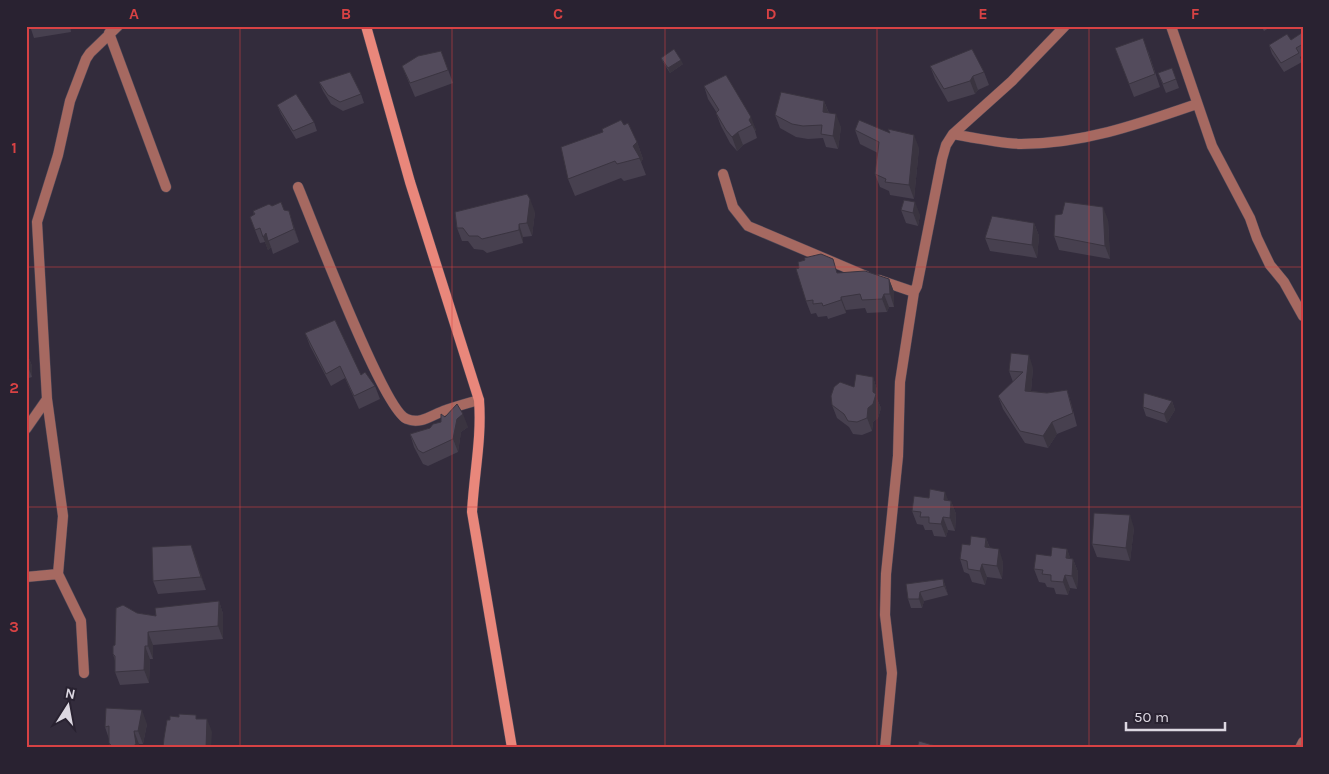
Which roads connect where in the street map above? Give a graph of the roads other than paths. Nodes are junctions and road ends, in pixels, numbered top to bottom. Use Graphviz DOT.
graph roads {
  1 [pos="366,26"];
  2 [pos="1065,26"];
  3 [pos="1171,26"];
  4 [pos="113,29"];
  5 [pos="1197,104"];
  6 [pos="953,134"];
  7 [pos="723,174"];
  8 [pos="166,187"];
  9 [pos="298,187"];
  10 [pos="32,222"];
  11 [pos="914,292"];
  12 [pos="1303,316"];
  13 [pos="47,399"];
  14 [pos="479,400"];
  15 [pos="26,429"];
  16 [pos="58,574"];
  17 [pos="26,578"];
  18 [pos="84,673"];
  19 [pos="1303,742"];
  20 [pos="512,748"];
  21 [pos="885,748"];
  22 [pos="1300,748"];
  1 -- 14 [label="street"];
  2 -- 6 [label="street"];
  3 -- 5 [label="street"];
  4 -- 8 [label="street"];
  4 -- 10 [label="street"];
  5 -- 6 [label="street"];
  5 -- 12 [label="street"];
  6 -- 11 [label="street"];
  7 -- 11 [label="street"];
  9 -- 14 [label="street"];
  10 -- 13 [label="street"];
  11 -- 21 [label="street"];
  13 -- 15 [label="street"];
  13 -- 16 [label="street"];
  14 -- 20 [label="street"];
  16 -- 17 [label="street"];
  16 -- 18 [label="street"];
  19 -- 22 [label="street"];
}
